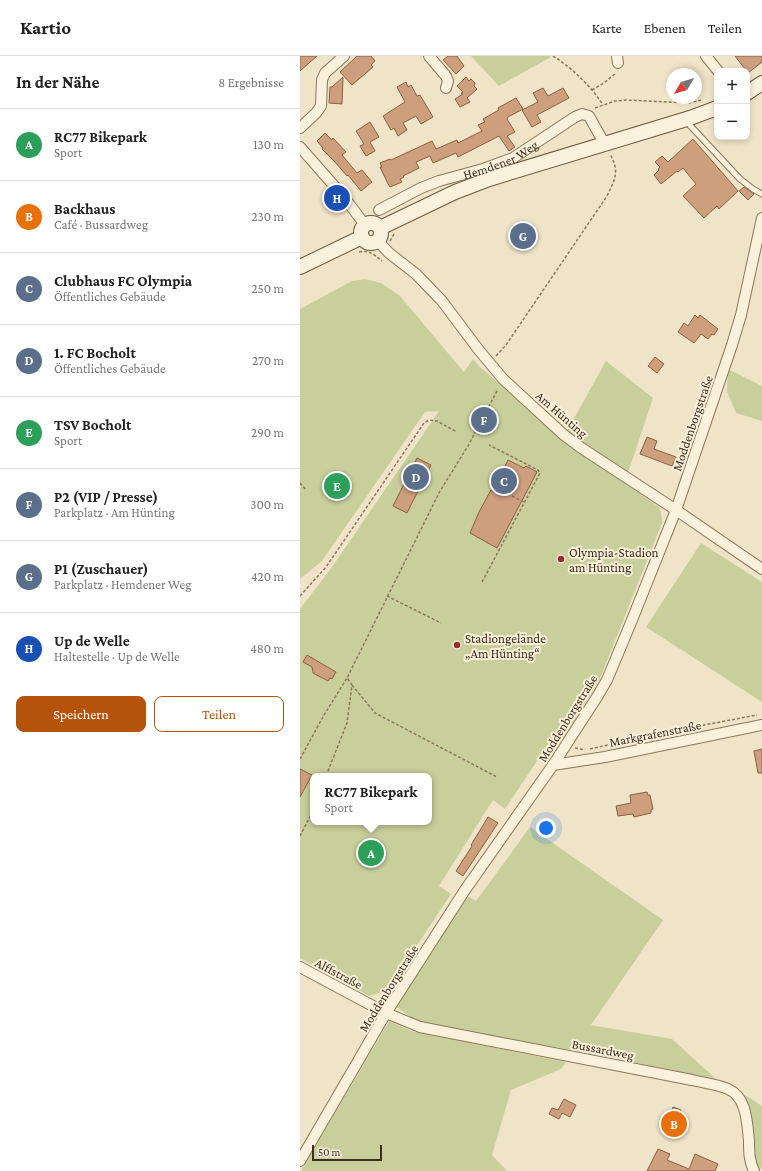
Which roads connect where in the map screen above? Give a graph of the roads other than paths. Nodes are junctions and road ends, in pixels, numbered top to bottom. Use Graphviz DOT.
graph roads {
  1 [pos="344,56"];
  2 [pos="429,56"];
  3 [pos="706,56"];
  4 [pos="716,68"];
  5 [pos="762,83"];
  6 [pos="446,88"];
  7 [pos="750,91"];
  8 [pos="714,109"];
  9 [pos="685,120"];
  10 [pos="300,128"];
  11 [pos="604,144"];
  12 [pos="300,147"];
  13 [pos="762,194"];
  14 [pos="379,210"];
  15 [pos="762,218"];
  16 [pos="363,231"];
  17 [pos="379,235"];
  18 [pos="300,267"];
  19 [pos="676,510"];
  20 [pos="762,569"];
  21 [pos="762,725"];
  22 [pos="553,765"];
  23 [pos="300,967"];
  24 [pos="386,1013"];
  25 [pos="300,1161"];
  26 [pos="754,1171"];
  1 -- 10 [label="street"];
  2 -- 6 [label="street"];
  3 -- 4 [label="street"];
  5 -- 7 [label="street"];
  8 -- 9 [label="street, Hemdener Weg"];
  9 -- 11 [label="street, Hemdener Weg"];
  9 -- 13 [label="lane"];
  11 -- 14 [label="street, Hemdener Weg"];
  11 -- 17 [label="street, Hemdener Weg"];
  12 -- 16 [label="street"];
  15 -- 19 [label="street, Moddenborgstraße"];
  16 -- 17 [label="street"];
  16 -- 18 [label="street"];
  17 -- 19 [label="street, Am Hünting"];
  19 -- 20 [label="street, Am Hünting"];
  19 -- 22 [label="street, Moddenborgstraße"];
  21 -- 22 [label="street, Markgrafenstraße"];
  22 -- 24 [label="street, Moddenborgstraße"];
  23 -- 24 [label="street, Alffstraße"];
  24 -- 25 [label="street, Moddenborgstraße"];
  24 -- 26 [label="street, Bussardweg"];
}
